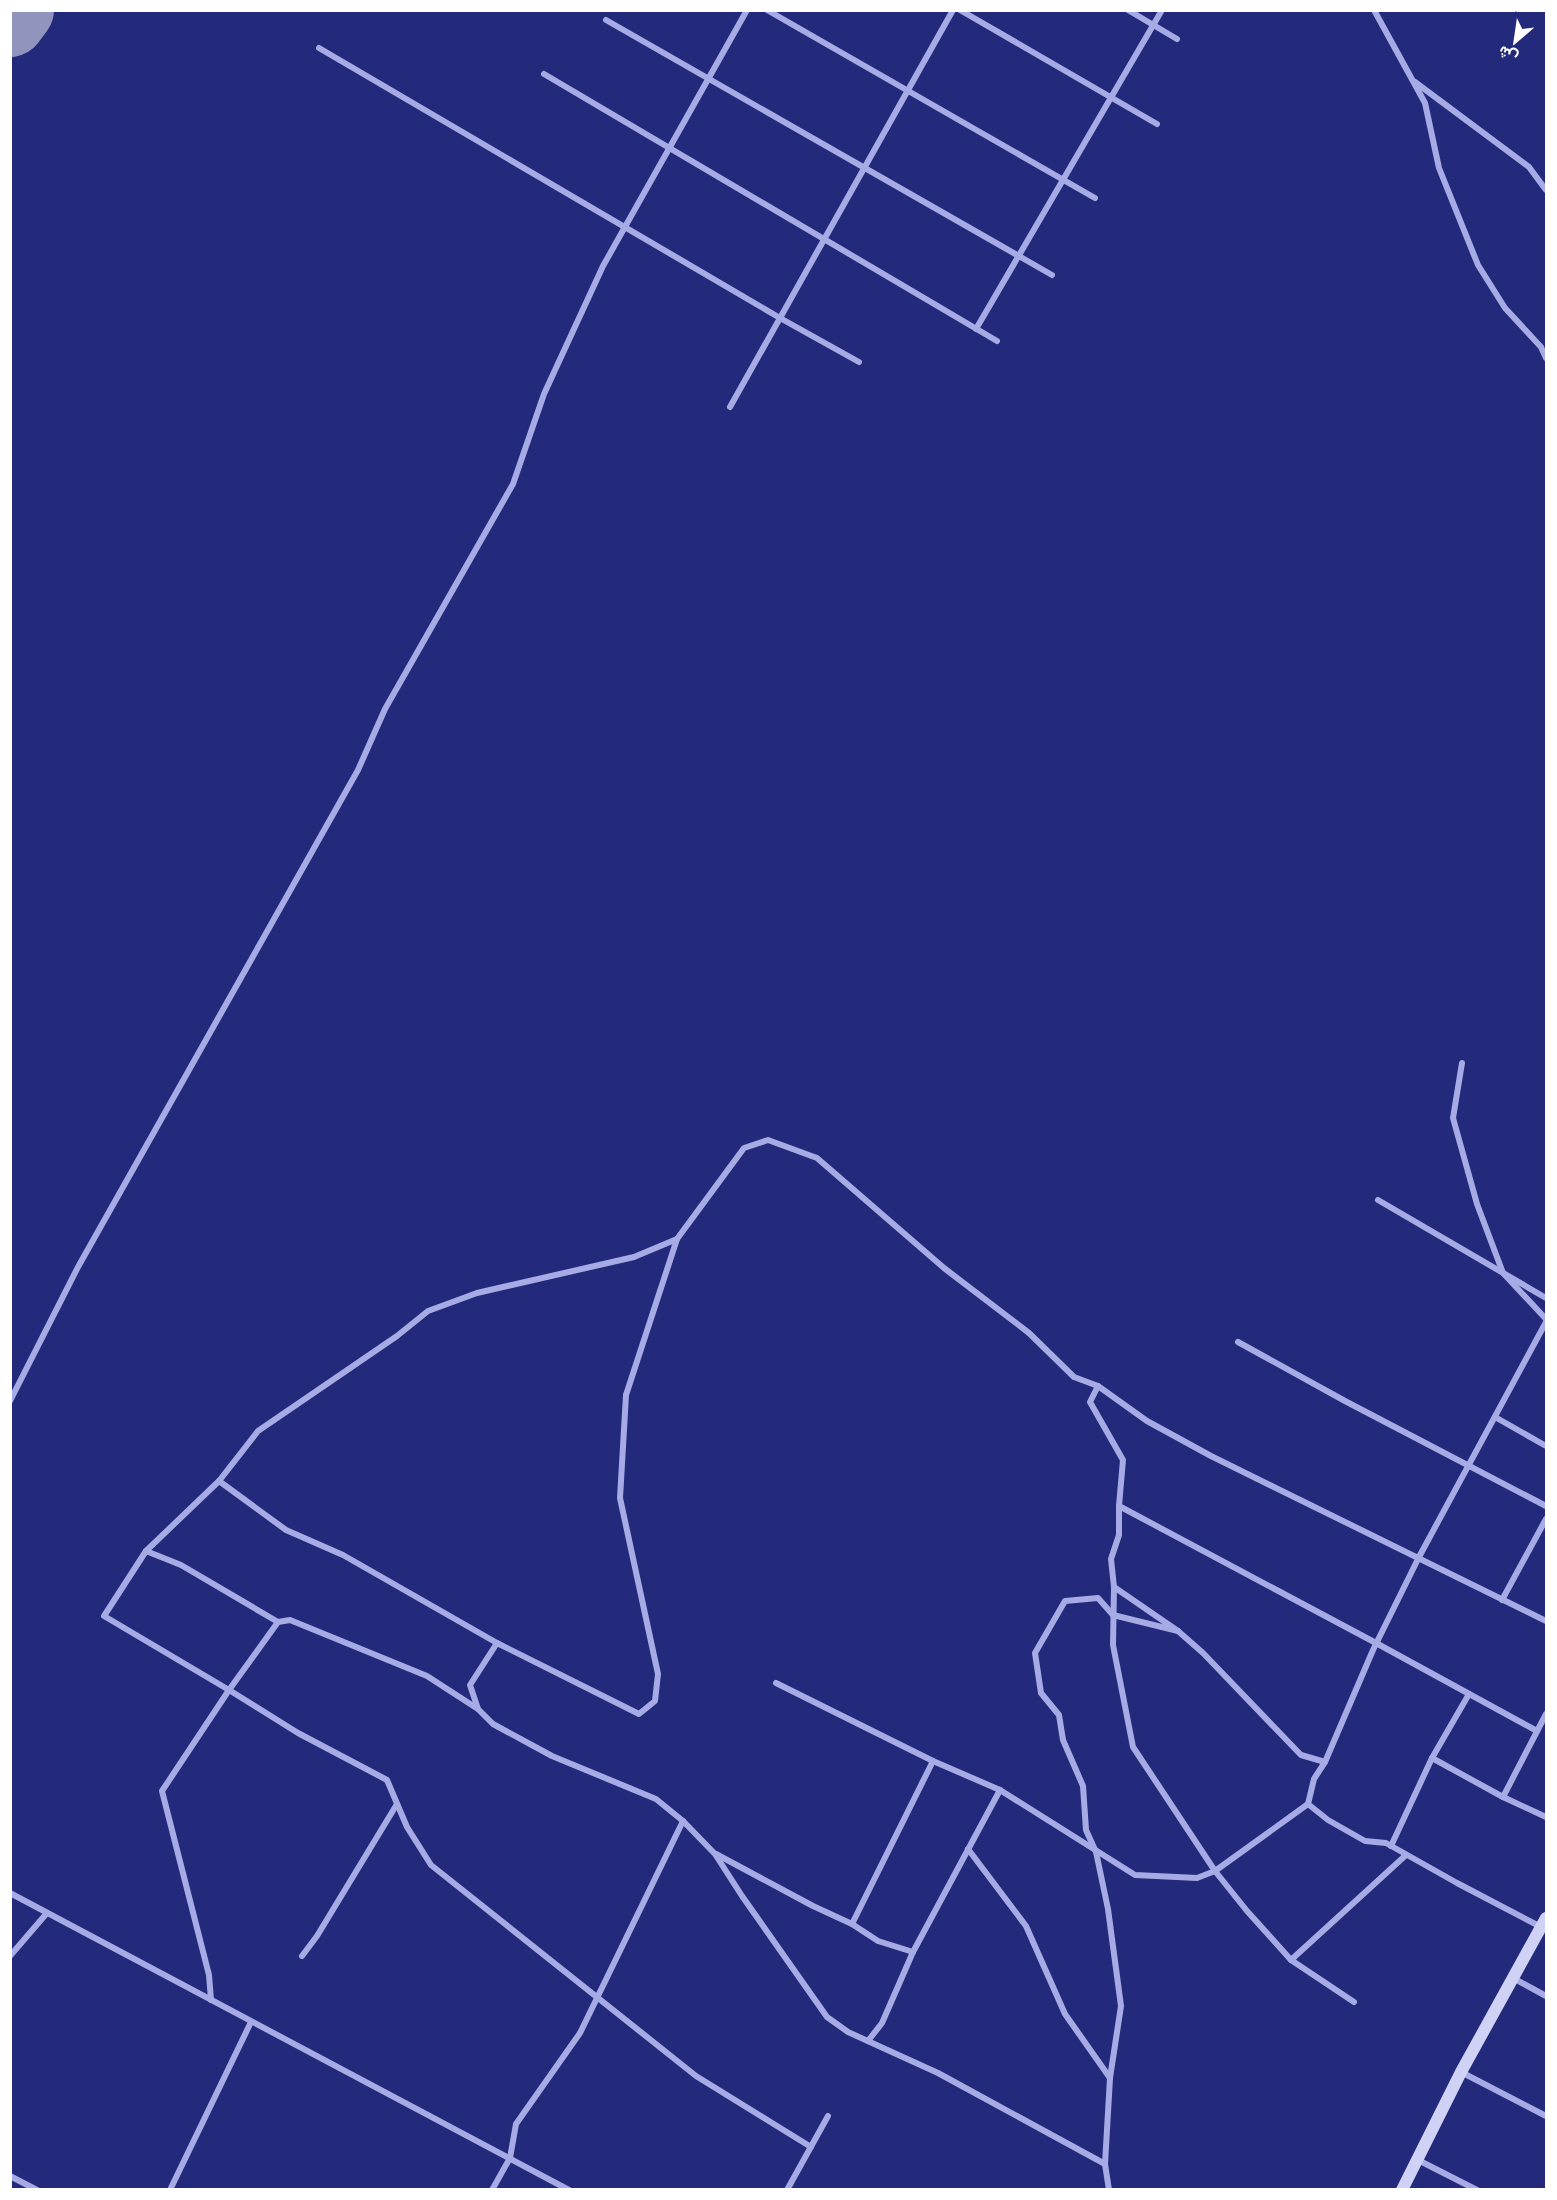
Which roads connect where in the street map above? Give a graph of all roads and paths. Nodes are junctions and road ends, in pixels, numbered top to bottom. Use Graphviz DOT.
graph roads {
  1 [pos="747,10"];
  2 [pos="767,10"];
  3 [pos="953,10"];
  4 [pos="960,10"];
  5 [pos="1128,10"];
  6 [pos="1162,10"];
  7 [pos="1374,10"];
  8 [pos="606,20"];
  9 [pos="1154,25"];
  10 [pos="1177,39"];
  11 [pos="319,48"];
  12 [pos="544,74"];
  13 [pos="709,78"];
  14 [pos="1412,80"];
  15 [pos="908,91"];
  16 [pos="1112,98"];
  17 [pos="1157,124"];
  18 [pos="670,148"];
  19 [pos="865,168"];
  20 [pos="1064,180"];
  21 [pos="1546,190"];
  22 [pos="1095,198"];
  23 [pos="625,228"];
  24 [pos="824,241"];
  25 [pos="1019,257"];
  26 [pos="1052,275"];
  27 [pos="780,318"];
  28 [pos="976,329"];
  29 [pos="996,341"];
  30 [pos="1546,358"];
  31 [pos="859,362"];
  32 [pos="730,406"];
  33 [pos="1462,1063"];
  34 [pos="1378,1200"];
  35 [pos="677,1239"];
  36 [pos="1503,1273"];
  37 [pos="1546,1298"];
  38 [pos="1546,1320"];
  39 [pos="1238,1342"];
  40 [pos="1098,1386"];
  41 [pos="10,1401"];
  42 [pos="1495,1417"];
  43 [pos="1546,1446"];
  44 [pos="1468,1466"];
  45 [pos="219,1481"];
  46 [pos="1119,1506"];
  47 [pos="1546,1506"];
  48 [pos="1546,1519"];
  49 [pos="146,1551"];
  50 [pos="1419,1557"];
  51 [pos="1114,1587"];
  52 [pos="1502,1600"];
  53 [pos="1113,1615"];
  54 [pos="1546,1621"];
  55 [pos="278,1622"];
  56 [pos="1178,1631"];
  57 [pos="497,1642"];
  58 [pos="1376,1643"];
  59 [pos="776,1683"];
  60 [pos="229,1690"];
  61 [pos="1469,1694"];
  62 [pos="478,1709"];
  63 [pos="1546,1714"];
  64 [pos="1537,1731"];
  65 [pos="1432,1758"];
  66 [pos="933,1761"];
  67 [pos="1325,1762"];
  68 [pos="1000,1790"];
  69 [pos="1503,1797"];
  70 [pos="397,1804"];
  71 [pos="1308,1804"];
  72 [pos="1546,1817"];
  73 [pos="683,1821"];
  74 [pos="1391,1846"];
  75 [pos="968,1849"];
  76 [pos="1096,1852"];
  77 [pos="715,1854"];
  78 [pos="1406,1855"];
  79 [pos="1215,1871"];
  80 [pos="10,1893"];
  81 [pos="47,1913"];
  82 [pos="1544,1923"];
  83 [pos="852,1924"];
  84 [pos="913,1952"];
  85 [pos="10,1956"];
  86 [pos="302,1956"];
  87 [pos="1291,1960"];
  88 [pos="1513,1978"];
  89 [pos="1546,1996"];
  90 [pos="599,1997"];
  91 [pos="211,2000"];
  92 [pos="1354,2002"];
  93 [pos="250,2022"];
  94 [pos="868,2041"];
  95 [pos="1461,2072"];
  96 [pos="1110,2078"];
  97 [pos="828,2116"];
  98 [pos="1546,2116"];
  99 [pos="811,2147"];
  100 [pos="510,2158"];
  101 [pos="1418,2160"];
  102 [pos="1105,2164"];
  103 [pos="10,2176"];
  104 [pos="788,2187"];
  105 [pos="37,2190"];
  106 [pos="170,2190"];
  107 [pos="492,2190"];
  108 [pos="569,2190"];
  109 [pos="798,2190"];
  110 [pos="1109,2190"];
  111 [pos="1402,2190"];
  112 [pos="1477,2190"];
  1 -- 13 [label="street"];
  2 -- 15 [label="street"];
  3 -- 15 [label="street"];
  4 -- 16 [label="street"];
  5 -- 9 [label="street"];
  6 -- 9 [label="street"];
  7 -- 14 [label="street"];
  8 -- 13 [label="street"];
  9 -- 10 [label="street"];
  9 -- 16 [label="street"];
  11 -- 23 [label="street"];
  12 -- 18 [label="street"];
  13 -- 18 [label="street"];
  13 -- 19 [label="street"];
  14 -- 21 [label="street"];
  14 -- 30 [label="street"];
  15 -- 19 [label="street"];
  15 -- 20 [label="street"];
  16 -- 17 [label="street"];
  16 -- 20 [label="street"];
  18 -- 23 [label="street"];
  18 -- 24 [label="street"];
  19 -- 24 [label="street"];
  19 -- 25 [label="street"];
  20 -- 22 [label="street"];
  20 -- 25 [label="street"];
  23 -- 27 [label="street"];
  23 -- 41 [label="street"];
  24 -- 27 [label="street"];
  24 -- 28 [label="street"];
  25 -- 26 [label="street"];
  25 -- 28 [label="street"];
  27 -- 31 [label="street"];
  27 -- 32 [label="street"];
  28 -- 29 [label="street"];
  33 -- 36 [label="street"];
  34 -- 36 [label="street"];
  35 -- 40 [label="street"];
  35 -- 45 [label="street"];
  35 -- 57 [label="street"];
  36 -- 37 [label="street"];
  36 -- 38 [label="street"];
  38 -- 42 [label="street"];
  39 -- 44 [label="street"];
  40 -- 46 [label="street"];
  40 -- 50 [label="street"];
  42 -- 43 [label="street"];
  42 -- 44 [label="street"];
  44 -- 47 [label="street"];
  44 -- 50 [label="street"];
  45 -- 49 [label="street"];
  45 -- 57 [label="street"];
  46 -- 51 [label="street"];
  46 -- 58 [label="street"];
  48 -- 52 [label="street"];
  49 -- 55 [label="street"];
  49 -- 60 [label="street"];
  50 -- 52 [label="street"];
  50 -- 58 [label="street"];
  51 -- 53 [label="street"];
  51 -- 56 [label="street"];
  52 -- 54 [label="street"];
  53 -- 56 [label="street"];
  53 -- 76 [label="street"];
  53 -- 79 [label="street"];
  55 -- 60 [label="street"];
  55 -- 62 [label="street"];
  56 -- 67 [label="street"];
  57 -- 62 [label="street"];
  58 -- 61 [label="street"];
  58 -- 67 [label="street"];
  59 -- 66 [label="street"];
  60 -- 70 [label="street"];
  60 -- 91 [label="street"];
  61 -- 64 [label="street"];
  61 -- 65 [label="street"];
  62 -- 73 [label="street"];
  63 -- 64 [label="street"];
  64 -- 69 [label="street"];
  65 -- 69 [label="street"];
  65 -- 74 [label="street"];
  66 -- 68 [label="street"];
  66 -- 83 [label="street"];
  67 -- 71 [label="street"];
  68 -- 75 [label="street"];
  68 -- 76 [label="street"];
  69 -- 72 [label="street"];
  70 -- 86 [label="street"];
  70 -- 90 [label="street"];
  71 -- 74 [label="street"];
  71 -- 79 [label="street"];
  73 -- 77 [label="street"];
  73 -- 90 [label="street"];
  74 -- 78 [label="street"];
  75 -- 84 [label="street"];
  75 -- 96 [label="street"];
  76 -- 79 [label="street"];
  76 -- 96 [label="street"];
  77 -- 83 [label="street"];
  77 -- 94 [label="street"];
  78 -- 82 [label="street"];
  78 -- 87 [label="street"];
  79 -- 87 [label="street"];
  80 -- 81 [label="street"];
  81 -- 85 [label="street"];
  81 -- 91 [label="street"];
  82 -- 88 [label="main road"];
  83 -- 84 [label="street"];
  84 -- 94 [label="street"];
  87 -- 92 [label="street"];
  88 -- 89 [label="street"];
  88 -- 95 [label="main road"];
  90 -- 99 [label="street"];
  90 -- 100 [label="street"];
  91 -- 93 [label="street"];
  93 -- 100 [label="street"];
  93 -- 106 [label="street"];
  94 -- 102 [label="street"];
  95 -- 98 [label="street"];
  95 -- 101 [label="main road"];
  96 -- 102 [label="street"];
  97 -- 99 [label="street"];
  99 -- 104 [label="street"];
  100 -- 107 [label="street"];
  100 -- 108 [label="street"];
  101 -- 111 [label="main road"];
  101 -- 112 [label="street"];
  102 -- 110 [label="street"];
  103 -- 105 [label="street"];
  104 -- 109 [label="street"];
}
